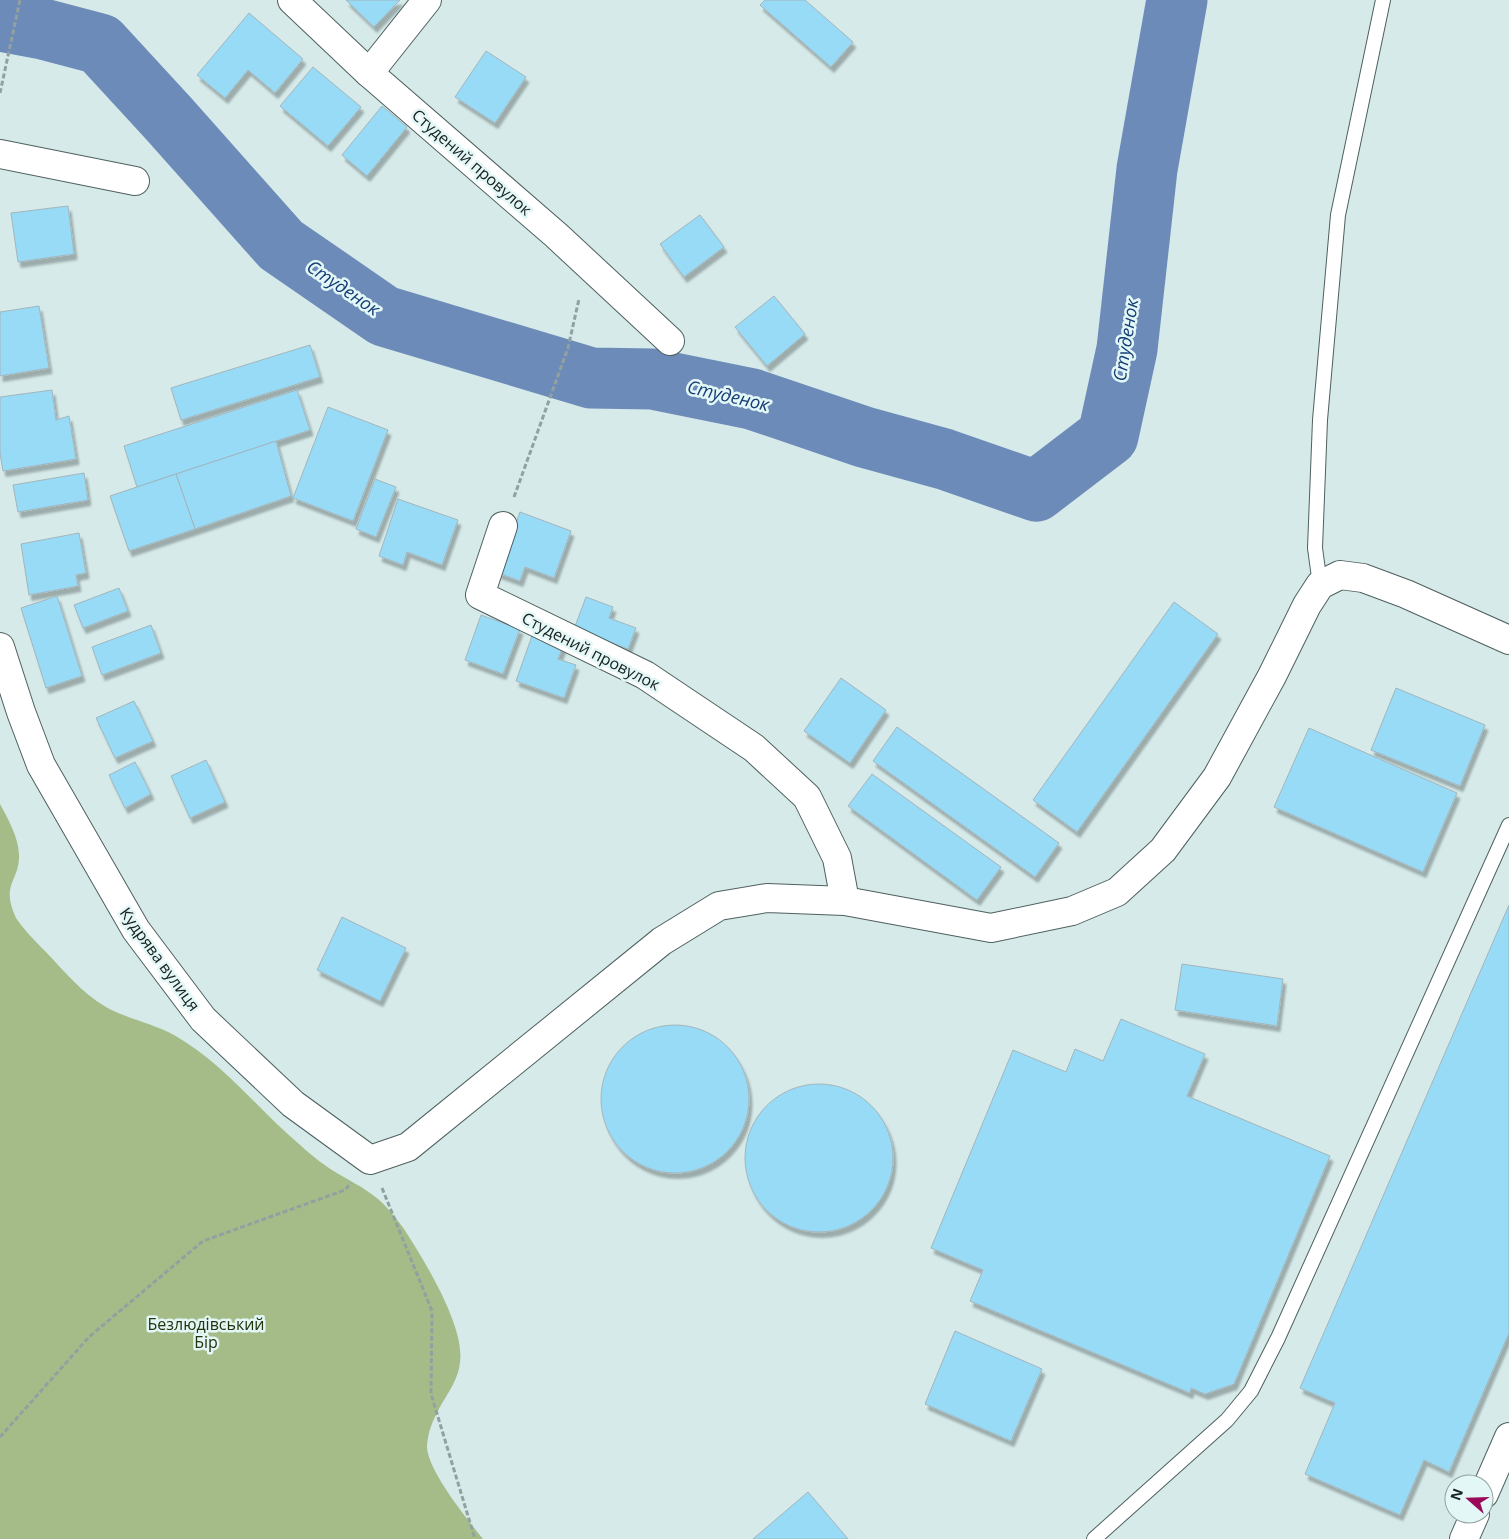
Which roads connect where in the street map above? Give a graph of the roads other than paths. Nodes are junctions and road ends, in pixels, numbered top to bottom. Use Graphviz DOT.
graph roads {
  1 [pos="292,0"];
  2 [pos="427,0"];
  3 [pos="1383,0"];
  4 [pos="369,73"];
  5 [pos="0,154"];
  6 [pos="135,181"];
  7 [pos="670,340"];
  8 [pos="504,526"];
  9 [pos="1320,585"];
  10 [pos="1509,640"];
  11 [pos="0,647"];
  12 [pos="1509,825"];
  13 [pos="845,901"];
  14 [pos="1509,1438"];
  15 [pos="1493,1474"];
  16 [pos="1471,1524"];
  17 [pos="1094,1539"];
  18 [pos="1464,1539"];
  1 -- 4 [label="street, Студений провулок"];
  2 -- 4 [label="street"];
  3 -- 9 [label="lane"];
  4 -- 7 [label="street, Студений провулок"];
  5 -- 6 [label="street"];
  8 -- 13 [label="street, Студений провулок"];
  9 -- 10 [label="street"];
  9 -- 13 [label="street"];
  11 -- 13 [label="street, Кудрява вулиця"];
  12 -- 17 [label="lane"];
  14 -- 15 [label="street"];
  16 -- 18 [label="street"];
}
